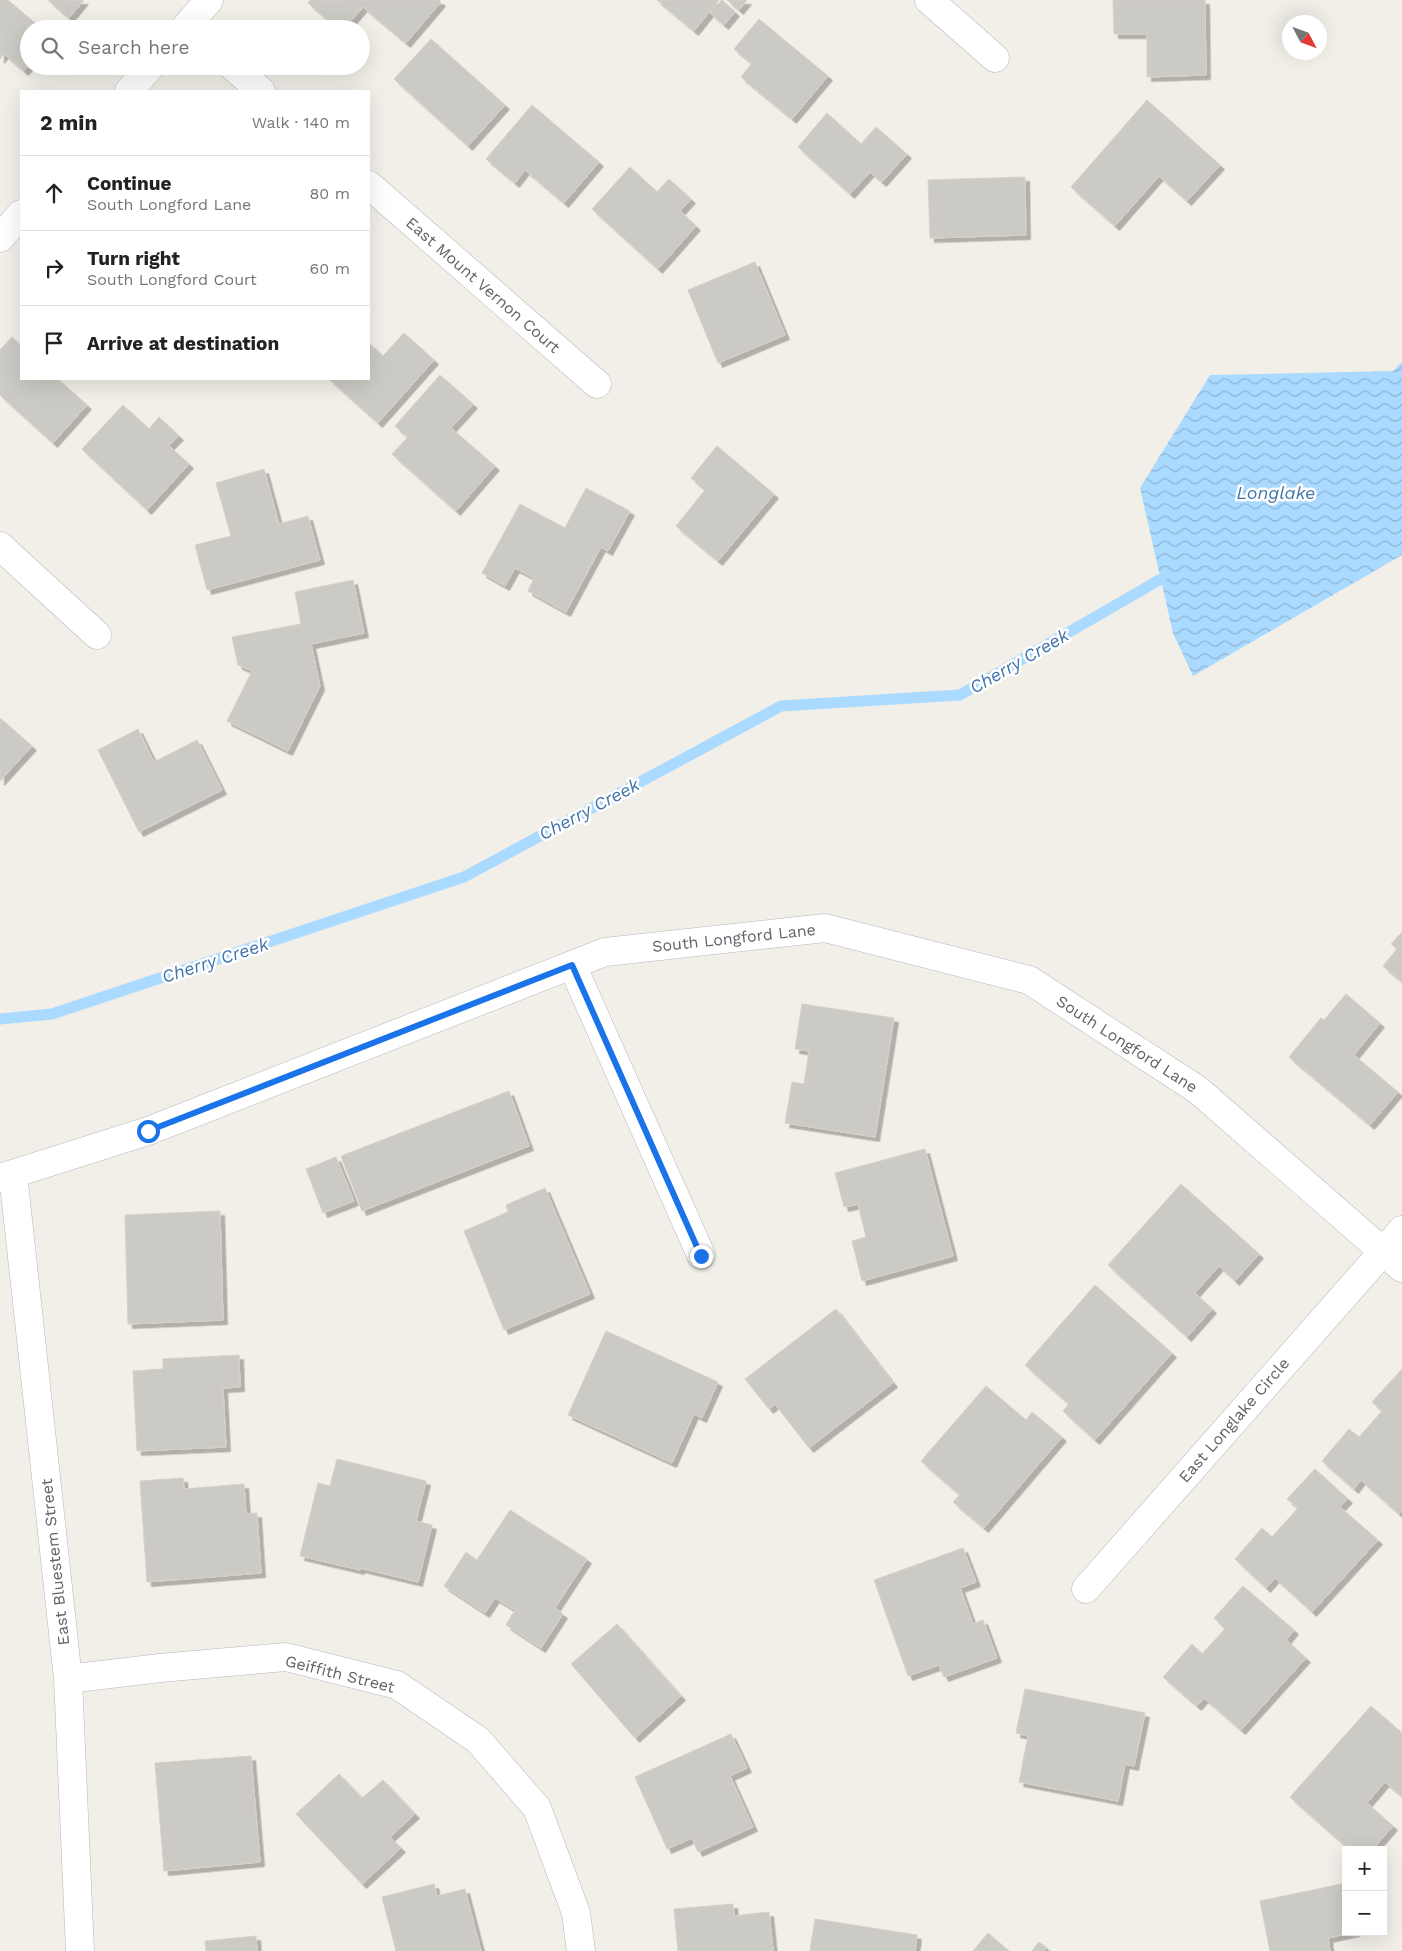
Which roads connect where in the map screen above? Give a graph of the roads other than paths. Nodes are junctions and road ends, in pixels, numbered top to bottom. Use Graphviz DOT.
graph roads {
  1 [pos="209,0"];
  2 [pos="929,0"];
  3 [pos="193,20"];
  4 [pos="995,58"];
  5 [pos="143,75"];
  6 [pos="242,75"];
  7 [pos="130,90"];
  8 [pos="260,90"];
  9 [pos="370,186"];
  10 [pos="20,215"];
  11 [pos="0,238"];
  12 [pos="597,384"];
  13 [pos="0,546"];
  14 [pos="97,635"];
  15 [pos="572,965"];
  16 [pos="7,1176"];
  17 [pos="1402,1230"];
  18 [pos="701,1256"];
  19 [pos="1392,1260"];
  20 [pos="1086,1589"];
  21 [pos="68,1678"];
  22 [pos="80,1951"];
  23 [pos="581,1951"];
  1 -- 3 [label="street"];
  2 -- 4 [label="street"];
  5 -- 7 [label="street"];
  6 -- 8 [label="street"];
  9 -- 12 [label="street, East Mount Vernon Court"];
  10 -- 11 [label="street"];
  13 -- 14 [label="street"];
  15 -- 16 [label="street, South Longford Lane"];
  15 -- 18 [label="street"];
  15 -- 19 [label="street, South Longford Lane"];
  16 -- 21 [label="street, East Bluestem Street"];
  17 -- 19 [label="street, East Longlake Circle"];
  19 -- 20 [label="street, East Longlake Circle"];
  21 -- 22 [label="street, East Bluestem Street"];
  21 -- 23 [label="street, Geiffith Street"];
}
